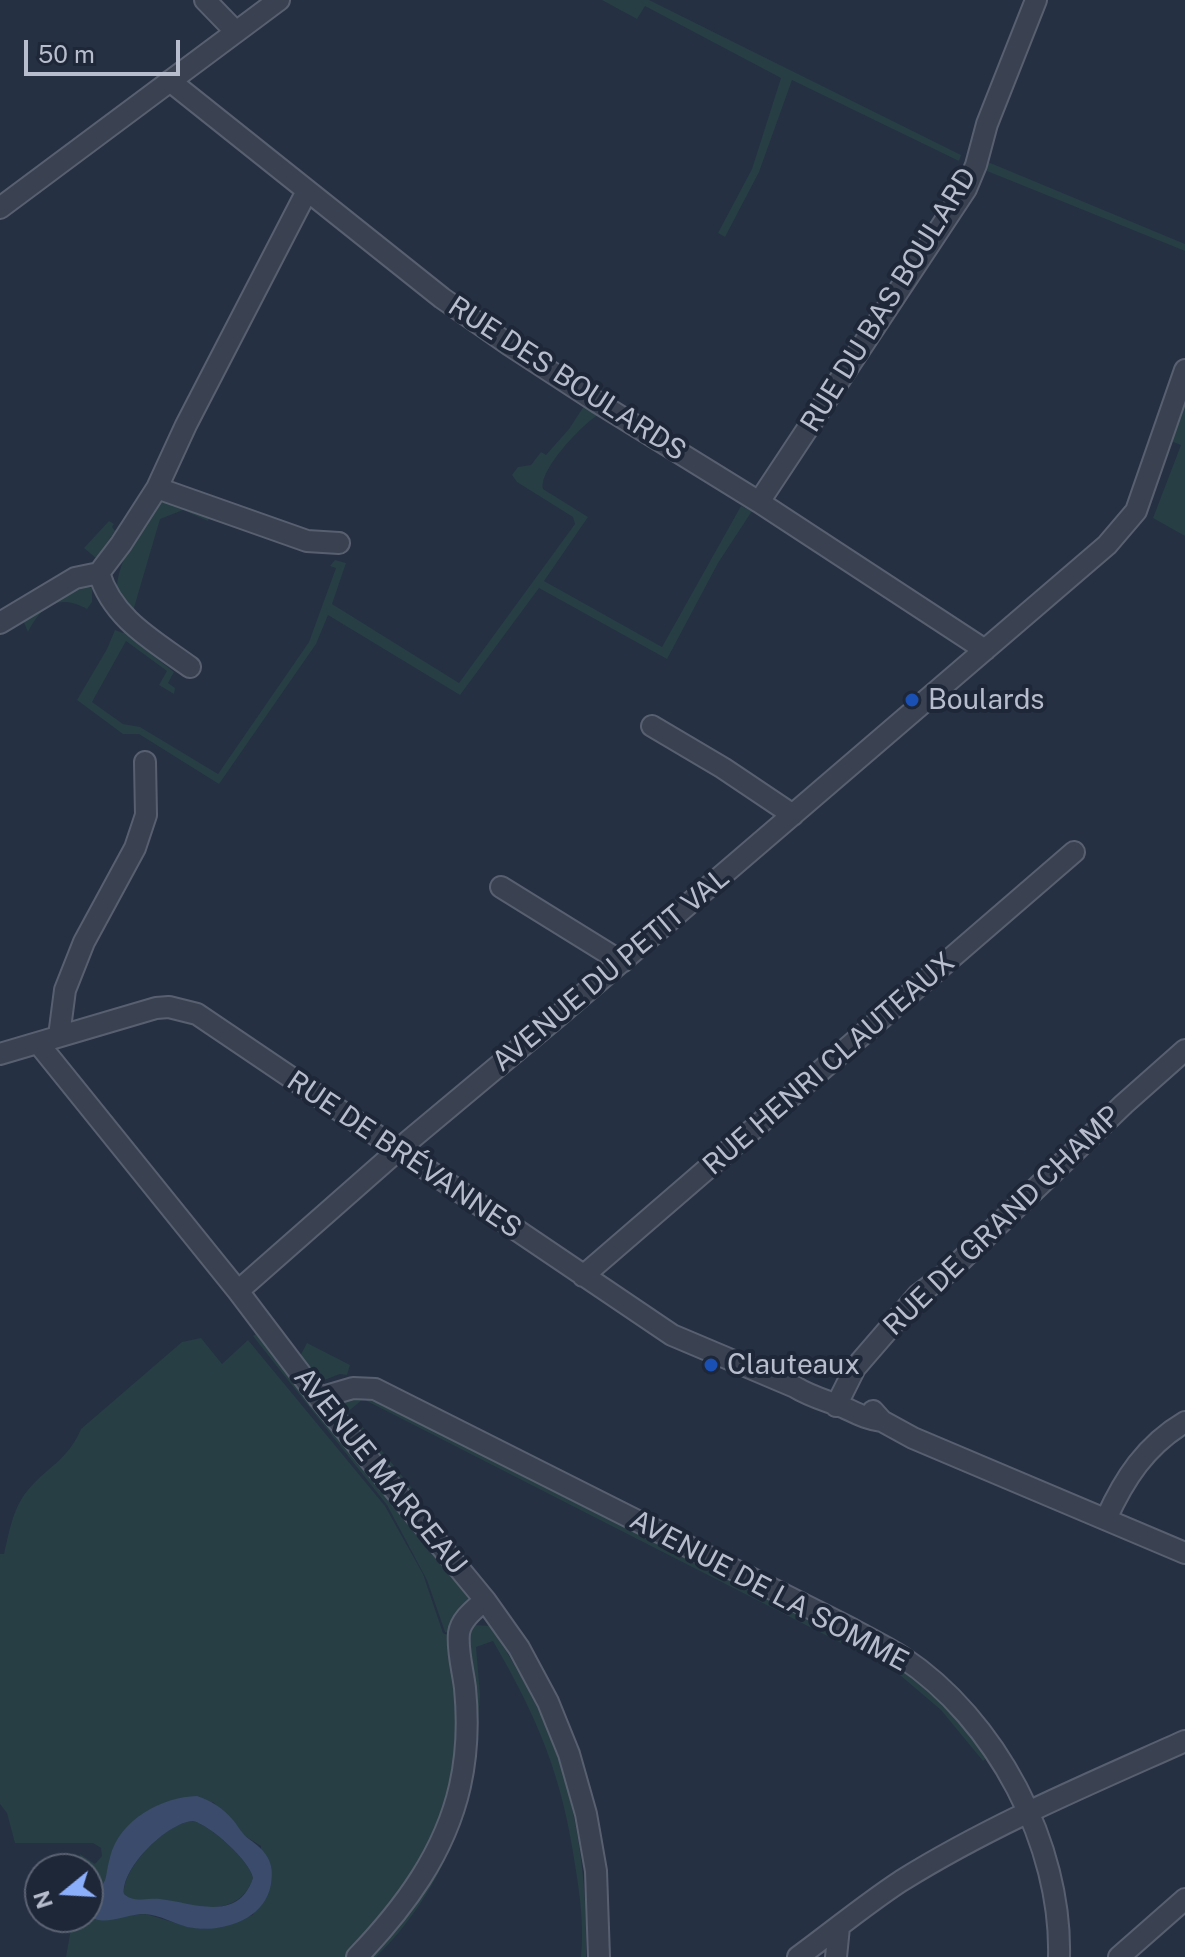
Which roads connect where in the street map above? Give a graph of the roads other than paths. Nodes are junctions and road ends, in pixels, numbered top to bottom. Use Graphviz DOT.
graph roads {
  1 [pos="205,0"];
  2 [pos="279,0"];
  3 [pos="1036,0"];
  4 [pos="236,32"];
  5 [pos="170,81"];
  6 [pos="307,191"];
  7 [pos="0,208"];
  8 [pos="1185,370"];
  9 [pos="157,488"];
  10 [pos="759,502"];
  11 [pos="339,543"];
  12 [pos="99,573"];
  13 [pos="0,623"];
  14 [pos="985,650"];
  15 [pos="190,667"];
  16 [pos="652,726"];
  17 [pos="145,762"];
  18 [pos="793,815"];
  19 [pos="1074,852"];
  20 [pos="501,887"];
  21 [pos="622,962"];
  22 [pos="59,1036"];
  23 [pos="38,1043"];
  24 [pos="1185,1050"];
  25 [pos="0,1054"];
  26 [pos="398,1151"];
  27 [pos="583,1276"];
  28 [pos="238,1291"];
  29 [pos="319,1398"];
  30 [pos="839,1399"];
  31 [pos="1185,1422"];
  32 [pos="1106,1519"];
  33 [pos="1185,1553"];
  34 [pos="485,1600"];
  35 [pos="1185,1741"];
  36 [pos="1029,1811"];
  37 [pos="1185,1899"];
  38 [pos="839,1927"];
  39 [pos="357,1957"];
  40 [pos="599,1957"];
  41 [pos="798,1957"];
  42 [pos="836,1957"];
  43 [pos="1059,1957"];
  44 [pos="1119,1957"];
  1 -- 4 [label="street"];
  2 -- 4 [label="street"];
  3 -- 10 [label="street, RUE DU BAS BOULARD"];
  4 -- 5 [label="street"];
  5 -- 6 [label="street, RUE DES BOULARDS"];
  5 -- 7 [label="street"];
  6 -- 9 [label="street"];
  6 -- 10 [label="street, RUE DES BOULARDS"];
  8 -- 14 [label="street, AVENUE DU PETIT VAL"];
  9 -- 11 [label="street"];
  9 -- 12 [label="street"];
  10 -- 14 [label="street, RUE DES BOULARDS"];
  12 -- 13 [label="street"];
  12 -- 15 [label="street"];
  14 -- 18 [label="street, AVENUE DU PETIT VAL"];
  16 -- 18 [label="street"];
  17 -- 22 [label="street"];
  18 -- 21 [label="street, AVENUE DU PETIT VAL"];
  19 -- 27 [label="street, RUE HENRI CLAUTEAUX"];
  20 -- 21 [label="street"];
  21 -- 26 [label="street, AVENUE DU PETIT VAL"];
  22 -- 23 [label="street, RUE DE BRÉVANNES"];
  22 -- 26 [label="street, RUE DE BRÉVANNES"];
  23 -- 25 [label="street, RUE DE BRÉVANNES"];
  23 -- 28 [label="street, AVENUE MARCEAU"];
  24 -- 30 [label="street, RUE DE GRAND CHAMP"];
  26 -- 27 [label="street, RUE DE BRÉVANNES"];
  26 -- 28 [label="street, AVENUE DU PETIT VAL"];
  27 -- 30 [label="street, RUE DE BRÉVANNES"];
  28 -- 29 [label="street, AVENUE MARCEAU"];
  29 -- 34 [label="street, AVENUE MARCEAU"];
  29 -- 36 [label="street, AVENUE DE LA SOMME"];
  30 -- 32 [label="street, RUE DE BRÉVANNES"];
  31 -- 32 [label="street"];
  32 -- 33 [label="street, RUE DE BRÉVANNES"];
  34 -- 39 [label="street"];
  34 -- 40 [label="street, AVENUE MARCEAU"];
  35 -- 36 [label="street"];
  36 -- 38 [label="street"];
  36 -- 43 [label="street, AVENUE DE LA SOMME"];
  37 -- 44 [label="street"];
  38 -- 41 [label="street"];
  38 -- 42 [label="street"];
}
